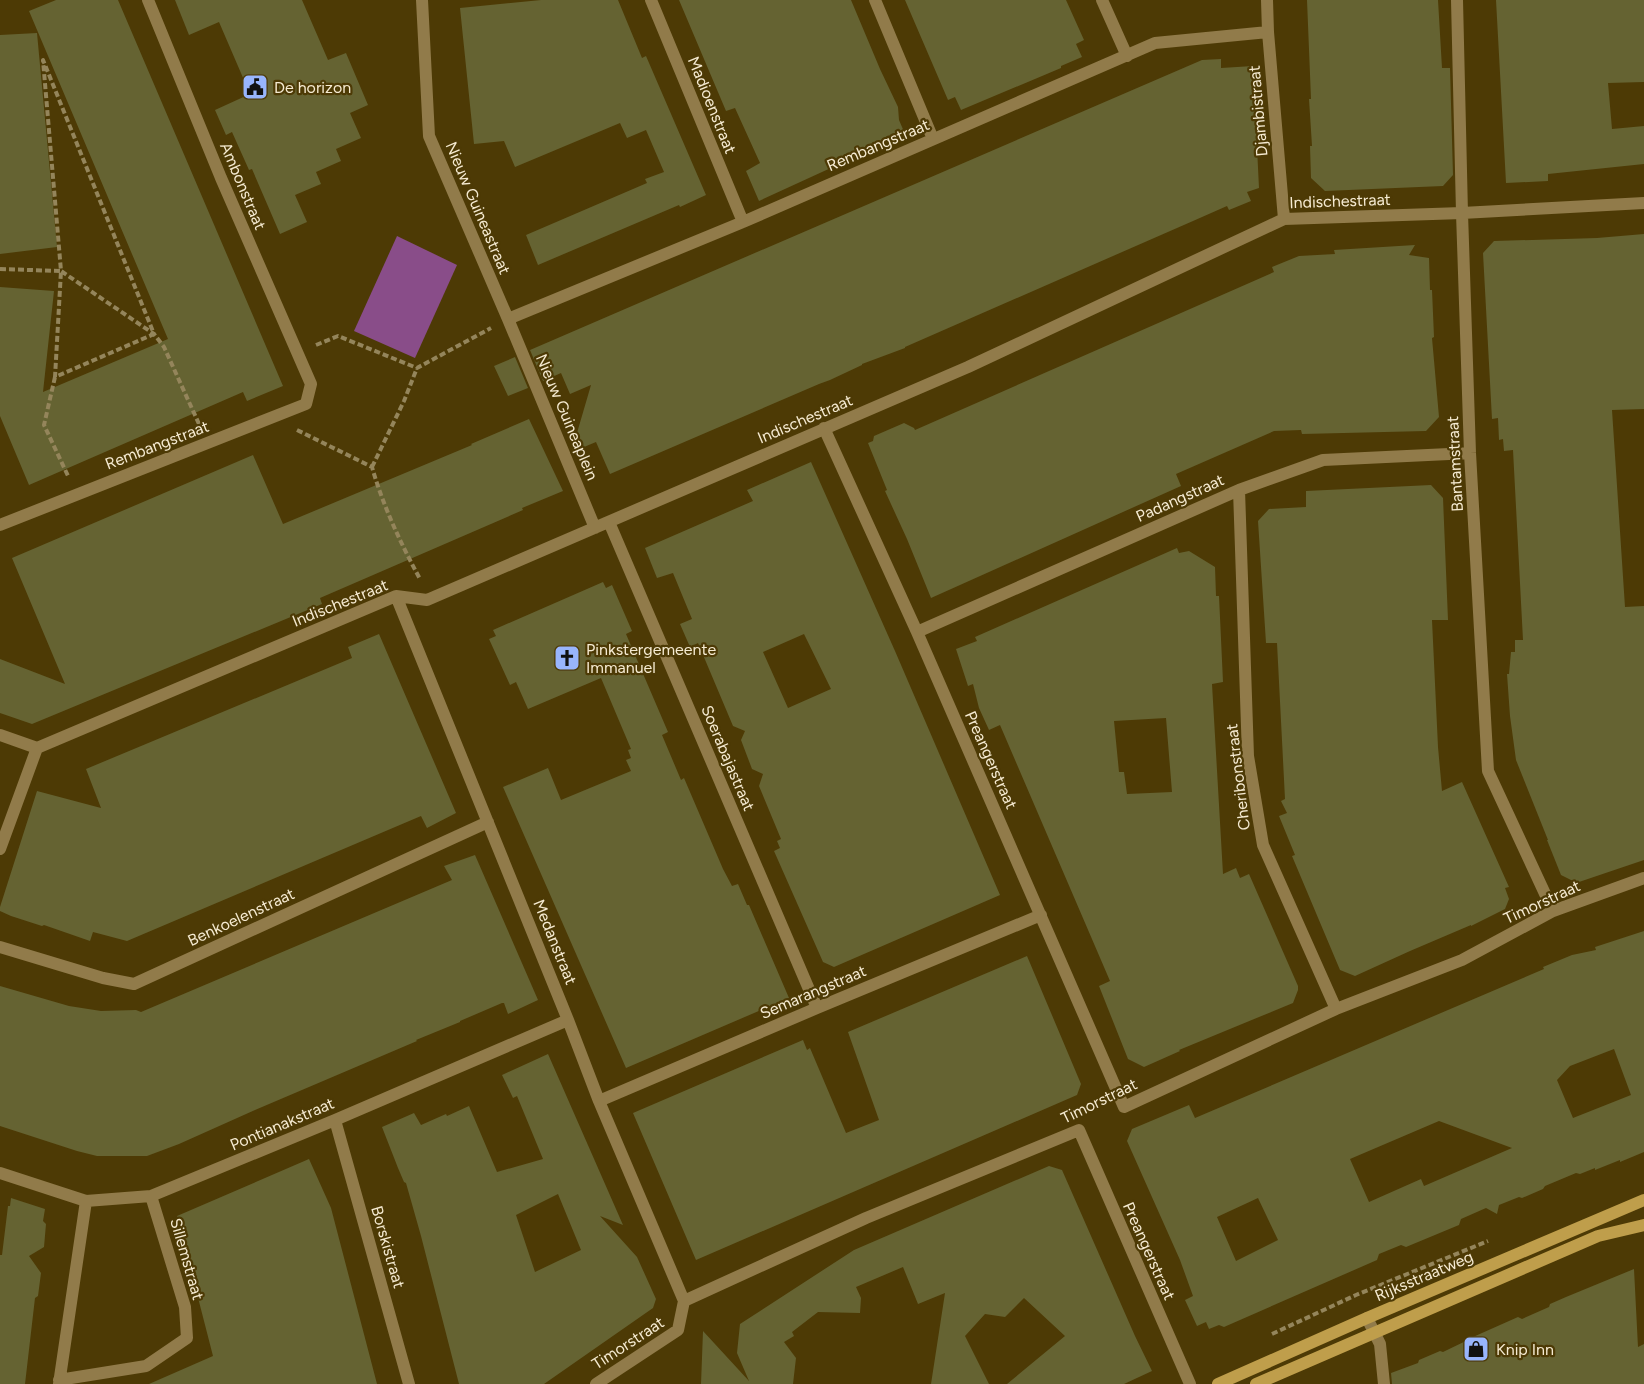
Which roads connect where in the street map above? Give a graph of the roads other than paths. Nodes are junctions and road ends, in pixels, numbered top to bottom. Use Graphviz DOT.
graph roads {
  1 [pos="147,0"];
  2 [pos="422,0"];
  3 [pos="651,0"];
  4 [pos="875,0"];
  5 [pos="1102,0"];
  6 [pos="1267,0"];
  7 [pos="1457,0"];
  8 [pos="1268,32"];
  9 [pos="1127,56"];
  10 [pos="933,139"];
  11 [pos="1644,203"];
  12 [pos="1462,213"];
  13 [pos="1284,219"];
  14 [pos="743,222"];
  15 [pos="508,319"];
  16 [pos="311,384"];
  17 [pos="824,428"];
  18 [pos="1470,453"];
  19 [pos="1239,490"];
  20 [pos="609,522"];
  21 [pos="0,525"];
  22 [pos="595,528"];
  23 [pos="396,596"];
  24 [pos="917,632"];
  25 [pos="0,735"];
  26 [pos="37,748"];
  27 [pos="488,822"];
  28 [pos="0,849"];
  29 [pos="1644,878"];
  30 [pos="1553,911"];
  31 [pos="1041,915"];
  32 [pos="0,947"];
  33 [pos="817,1008"];
  34 [pos="1336,1008"];
  35 [pos="568,1020"];
  36 [pos="599,1101"];
  37 [pos="1124,1107"];
  38 [pos="335,1120"];
  39 [pos="1078,1130"];
  40 [pos="0,1173"];
  41 [pos="152,1196"];
  42 [pos="1644,1200"];
  43 [pos="86,1201"];
  44 [pos="1644,1225"];
  45 [pos="684,1300"];
  46 [pos="1367,1318"];
  47 [pos="1374,1332"];
  48 [pos="59,1382"];
  49 [pos="409,1384"];
  50 [pos="596,1384"];
  51 [pos="1190,1384"];
  52 [pos="1218,1384"];
  53 [pos="1256,1384"];
  54 [pos="1384,1384"];
  1 -- 16 [label="street, Ambonstraat"];
  2 -- 15 [label="street, Nieuw Guineastraat"];
  3 -- 14 [label="street, Madioenstraat"];
  4 -- 10 [label="street"];
  5 -- 9 [label="street"];
  6 -- 8 [label="street, Djambistraat"];
  7 -- 12 [label="street, Bantamstraat"];
  8 -- 9 [label="street, Rembangstraat"];
  8 -- 13 [label="street, Djambistraat"];
  9 -- 10 [label="street, Rembangstraat"];
  10 -- 14 [label="street, Rembangstraat"];
  11 -- 12 [label="street, Indischestraat"];
  12 -- 13 [label="street, Indischestraat"];
  12 -- 18 [label="street, Bantamstraat"];
  13 -- 17 [label="street, Indischestraat"];
  14 -- 15 [label="street, Rembangstraat"];
  15 -- 22 [label="street, Nieuw Guineaplein"];
  16 -- 21 [label="street, Rembangstraat"];
  17 -- 20 [label="street, Indischestraat"];
  17 -- 24 [label="street, Preangerstraat"];
  18 -- 19 [label="street, Padangstraat"];
  18 -- 30 [label="street, Bantamstraat"];
  19 -- 24 [label="street, Padangstraat"];
  19 -- 34 [label="street, Cheribonstraat"];
  20 -- 22 [label="street, Indischestraat"];
  20 -- 33 [label="street, Soerabajastraat"];
  22 -- 23 [label="street, Indischestraat"];
  23 -- 26 [label="street, Indischestraat"];
  23 -- 27 [label="street, Medanstraat"];
  24 -- 31 [label="street, Preangerstraat"];
  25 -- 26 [label="street"];
  26 -- 28 [label="street"];
  27 -- 32 [label="street, Benkoelenstraat"];
  27 -- 35 [label="street, Medanstraat"];
  29 -- 30 [label="street, Timorstraat"];
  30 -- 34 [label="street, Timorstraat"];
  31 -- 33 [label="street, Semarangstraat"];
  31 -- 37 [label="street, Preangerstraat"];
  33 -- 36 [label="street, Semarangstraat"];
  34 -- 37 [label="street, Timorstraat"];
  35 -- 36 [label="street, Medanstraat"];
  35 -- 38 [label="street, Pontianakstraat"];
  36 -- 45 [label="street, Medanstraat"];
  38 -- 41 [label="street, Pontianakstraat"];
  38 -- 49 [label="street, Borskistraat"];
  39 -- 45 [label="street, Timorstraat"];
  39 -- 51 [label="street, Preangerstraat"];
  40 -- 43 [label="street, Pontianakstraat"];
  41 -- 43 [label="street, Pontianakstraat"];
  41 -- 48 [label="street, Sillemstraat"];
  42 -- 46 [label="main road, Rijksstraatweg"];
  43 -- 48 [label="street, Sillemstraat"];
  44 -- 47 [label="main road, Rijksstraatweg"];
  45 -- 50 [label="street, Timorstraat"];
  46 -- 47 [label="street"];
  46 -- 52 [label="main road, Rijksstraatweg"];
  47 -- 53 [label="main road, Rijksstraatweg"];
  47 -- 54 [label="street"];
}
